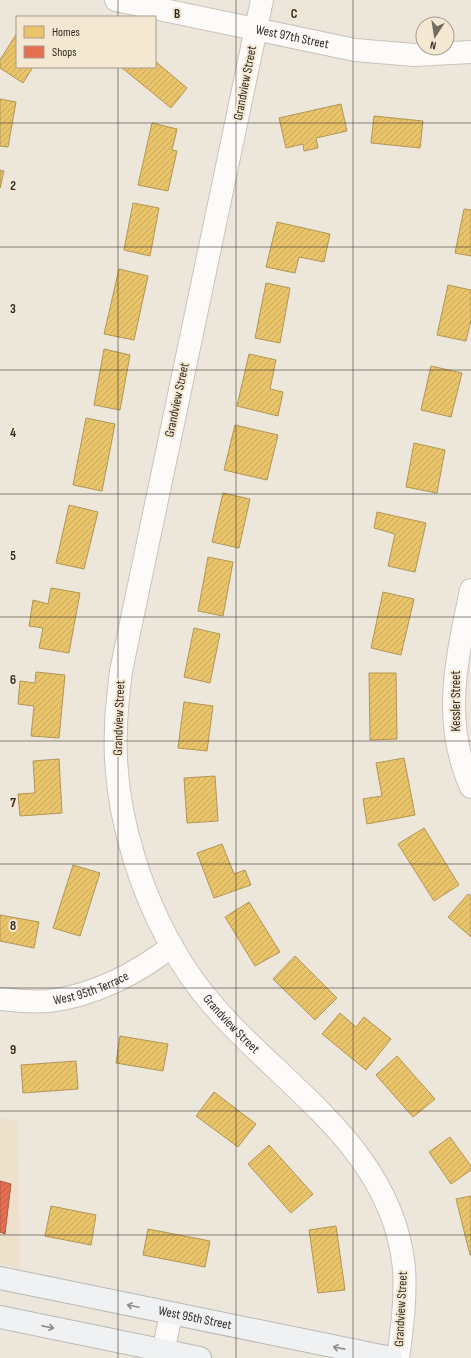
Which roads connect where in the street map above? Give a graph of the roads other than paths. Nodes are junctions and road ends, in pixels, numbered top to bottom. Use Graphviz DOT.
graph roads {
  1 [pos="116,0"];
  2 [pos="262,0"];
  3 [pos="256,30"];
  4 [pos="471,52"];
  5 [pos="471,590"];
  6 [pos="471,787"];
  7 [pos="172,946"];
  8 [pos="0,999"];
  9 [pos="0,1278"];
  10 [pos="171,1314"];
  11 [pos="0,1317"];
  12 [pos="163,1354"];
  13 [pos="200,1358"];
  14 [pos="391,1358"];
  15 [pos="398,1358"];
  1 -- 3 [label="street, West 97th Street"];
  2 -- 3 [label="street, Grandview Street"];
  3 -- 4 [label="street, West 97th Street"];
  3 -- 7 [label="street, Grandview Street"];
  5 -- 6 [label="street, Kessler Street"];
  7 -- 8 [label="street, West 95th Terrace"];
  7 -- 15 [label="street, Grandview Street"];
  10 -- 9 [label="main road, West 95th Street, one-way"];
  10 -- 12 [label="street"];
  14 -- 10 [label="main road, West 95th Street, one-way"];
  11 -- 12 [label="main road, one-way"];
  12 -- 13 [label="main road"];
}
